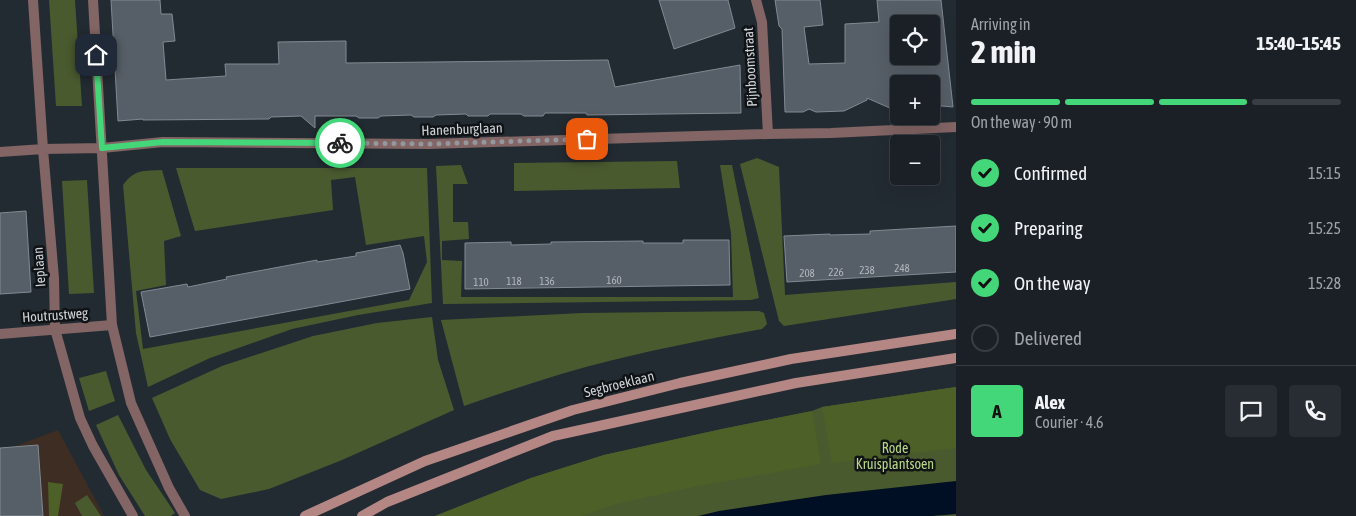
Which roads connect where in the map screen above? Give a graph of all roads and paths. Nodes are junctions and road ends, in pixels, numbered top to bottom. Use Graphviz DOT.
graph roads {
  1 [pos="33,0"];
  2 [pos="94,0"];
  3 [pos="756,0"];
  4 [pos="956,127"];
  5 [pos="768,134"];
  6 [pos="102,148"];
  7 [pos="43,149"];
  8 [pos="0,152"];
  9 [pos="112,325"];
  10 [pos="55,328"];
  11 [pos="0,334"];
  12 [pos="956,334"];
  13 [pos="956,358"];
  14 [pos="132,516"];
  15 [pos="184,516"];
  16 [pos="305,516"];
  17 [pos="362,516"];
  1 -- 7 [label="street, Ieplaan"];
  2 -- 6 [label="street"];
  3 -- 5 [label="street, Pijnboomstraat"];
  4 -- 5 [label="street, Hanenburglaan"];
  5 -- 6 [label="street, Hanenburglaan"];
  6 -- 7 [label="street, Hanenburglaan"];
  6 -- 9 [label="street"];
  7 -- 8 [label="street, Hanenburglaan"];
  7 -- 10 [label="street, Ieplaan"];
  9 -- 10 [label="street, Houtrustweg"];
  9 -- 15 [label="street"];
  10 -- 11 [label="street, Houtrustweg"];
  10 -- 14 [label="street, Ieplaan"];
  12 -- 16 [label="main road, Segbroeklaan"];
  13 -- 17 [label="main road"];
}
